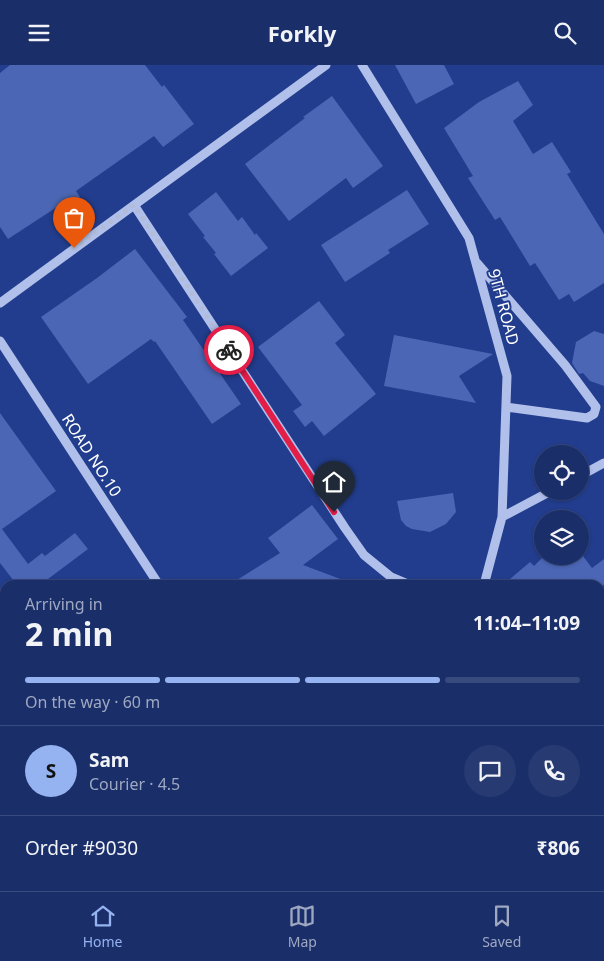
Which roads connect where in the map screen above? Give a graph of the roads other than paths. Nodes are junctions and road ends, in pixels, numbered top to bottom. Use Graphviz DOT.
graph roads {
  1 [pos="326,65"];
  2 [pos="362,65"];
  3 [pos="134,205"];
  4 [pos="475,260"];
  5 [pos="0,303"];
  6 [pos="0,341"];
  7 [pos="506,407"];
  8 [pos="604,463"];
  9 [pos="589,471"];
  10 [pos="534,500"];
  11 [pos="502,517"];
  12 [pos="156,580"];
  13 [pos="399,580"];
  14 [pos="485,580"];
  1 -- 3 [label="street"];
  2 -- 4 [label="street, 9TH ROAD"];
  3 -- 5 [label="street"];
  3 -- 13 [label="street"];
  4 -- 7 [label="street, 9TH ROAD"];
  4 -- 7 [label="street"];
  6 -- 12 [label="street, ROAD NO.10"];
  7 -- 11 [label="street, 9TH ROAD"];
  8 -- 9 [label="street"];
  10 -- 11 [label="street"];
  11 -- 14 [label="street, 9TH ROAD"];
}
